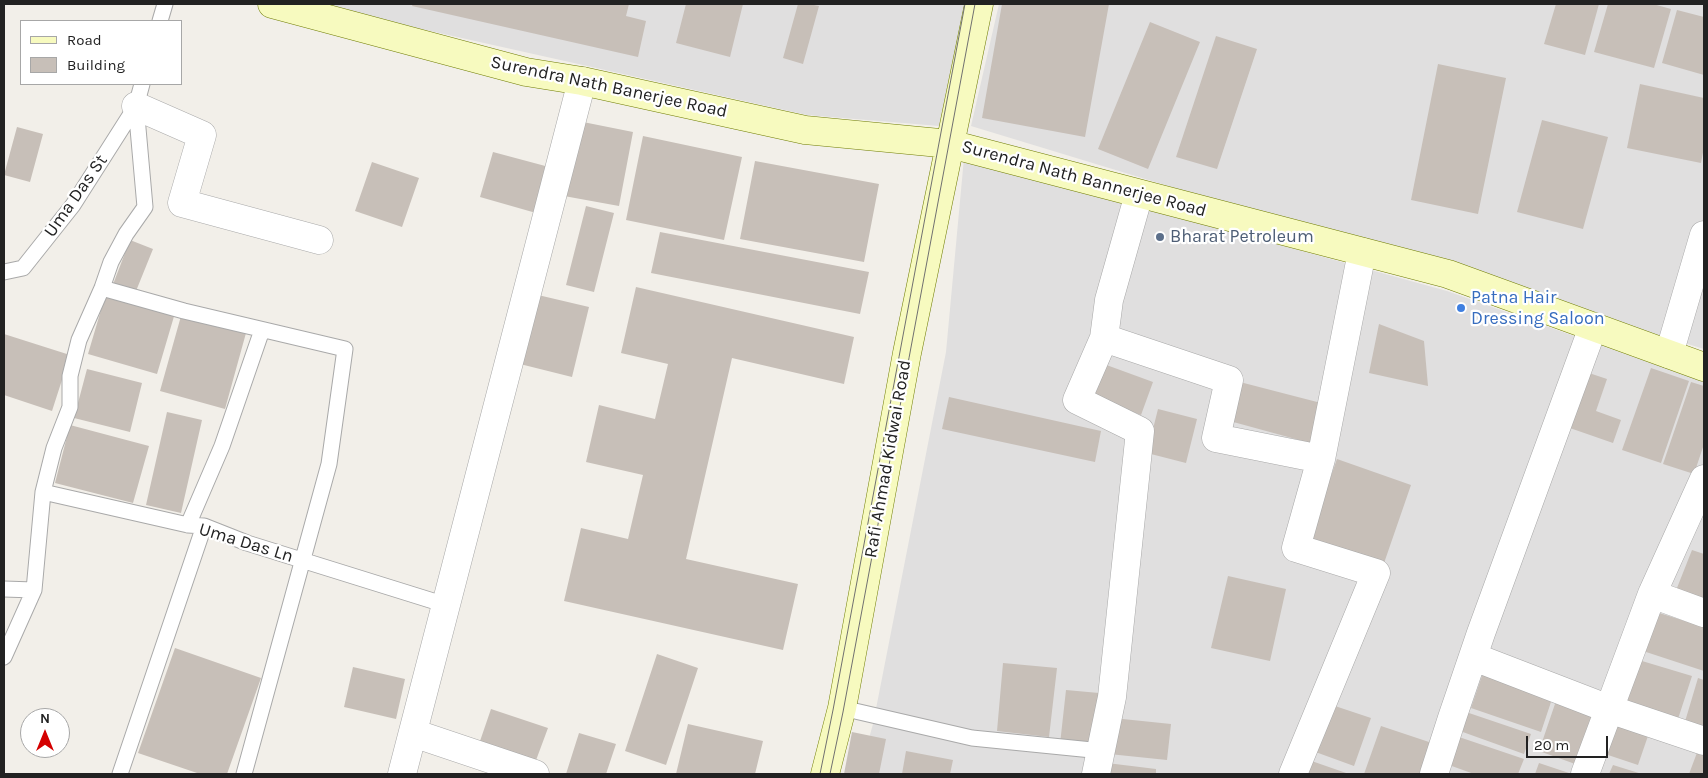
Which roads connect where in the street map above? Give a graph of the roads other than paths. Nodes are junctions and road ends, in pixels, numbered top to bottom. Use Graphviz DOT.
graph roads {
  1 [pos="165,4"];
  2 [pos="272,4"];
  3 [pos="979,4"];
  4 [pos="160,20"];
  5 [pos="582,81"];
  6 [pos="139,95"];
  7 [pos="950,144"];
  8 [pos="1140,194"];
  9 [pos="1704,235"];
  10 [pos="319,240"];
  11 [pos="1362,252"];
  12 [pos="4,272"];
  13 [pos="102,288"];
  14 [pos="1593,326"];
  15 [pos="262,330"];
  16 [pos="1104,338"];
  17 [pos="1669,354"];
  18 [pos="1704,367"];
  19 [pos="1321,459"];
  20 [pos="1704,479"];
  21 [pos="43,492"];
  22 [pos="188,526"];
  23 [pos="204,526"];
  24 [pos="303,560"];
  25 [pos="4,590"];
  26 [pos="34,590"];
  27 [pos="1652,594"];
  28 [pos="446,605"];
  29 [pos="1704,613"];
  30 [pos="4,657"];
  31 [pos="1474,657"];
  32 [pos="842,708"];
  33 [pos="1609,709"];
  34 [pos="412,733"];
  35 [pos="1704,741"];
  36 [pos="1099,763"];
  37 [pos="120,774"];
  38 [pos="244,774"];
  39 [pos="402,774"];
  40 [pos="534,774"];
  41 [pos="825,774"];
  42 [pos="1293,774"];
  43 [pos="1434,774"];
  44 [pos="1585,774"];
  1 -- 4 [label="lane"];
  2 -- 5 [label="main road, Surendra Nath Banerjee Road"];
  3 -- 7 [label="main road, Rafi Ahmad Kidwai Road"];
  5 -- 7 [label="main road, Surendra Nath Banerjee Road"];
  5 -- 28 [label="street"];
  6 -- 10 [label="street"];
  6 -- 12 [label="lane, Uma Das St"];
  6 -- 13 [label="lane"];
  7 -- 8 [label="main road, Surendra Nath Bannerjee Road"];
  7 -- 32 [label="main road, Rafi Ahmad Kidwai Road"];
  8 -- 11 [label="main road, Surendra Nath Bannerjee Road"];
  8 -- 16 [label="street"];
  9 -- 17 [label="street"];
  11 -- 14 [label="main road, Surendra Nath Bannerjee Road"];
  11 -- 19 [label="street"];
  13 -- 15 [label="lane"];
  13 -- 21 [label="lane"];
  14 -- 17 [label="main road, Surendra Nath Bannerjee Road"];
  14 -- 31 [label="street"];
  15 -- 22 [label="lane"];
  15 -- 24 [label="lane"];
  16 -- 19 [label="street"];
  16 -- 36 [label="street"];
  17 -- 18 [label="main road, Surendra Nath Bannerjee Road"];
  19 -- 42 [label="street"];
  20 -- 27 [label="street"];
  21 -- 22 [label="lane, Uma Das Ln"];
  21 -- 26 [label="lane"];
  22 -- 23 [label="lane, Uma Das Ln"];
  23 -- 24 [label="lane, Uma Das Ln"];
  23 -- 37 [label="lane"];
  24 -- 28 [label="lane, Uma Das Ln"];
  24 -- 38 [label="lane"];
  25 -- 26 [label="lane"];
  26 -- 30 [label="lane"];
  27 -- 29 [label="street"];
  27 -- 33 [label="street"];
  28 -- 34 [label="street"];
  31 -- 33 [label="street"];
  31 -- 43 [label="street"];
  32 -- 36 [label="lane"];
  32 -- 41 [label="main road, Rafi Ahmad Kidwai Road"];
  33 -- 35 [label="street"];
  33 -- 44 [label="street"];
  34 -- 39 [label="street"];
  34 -- 40 [label="street"];
}
